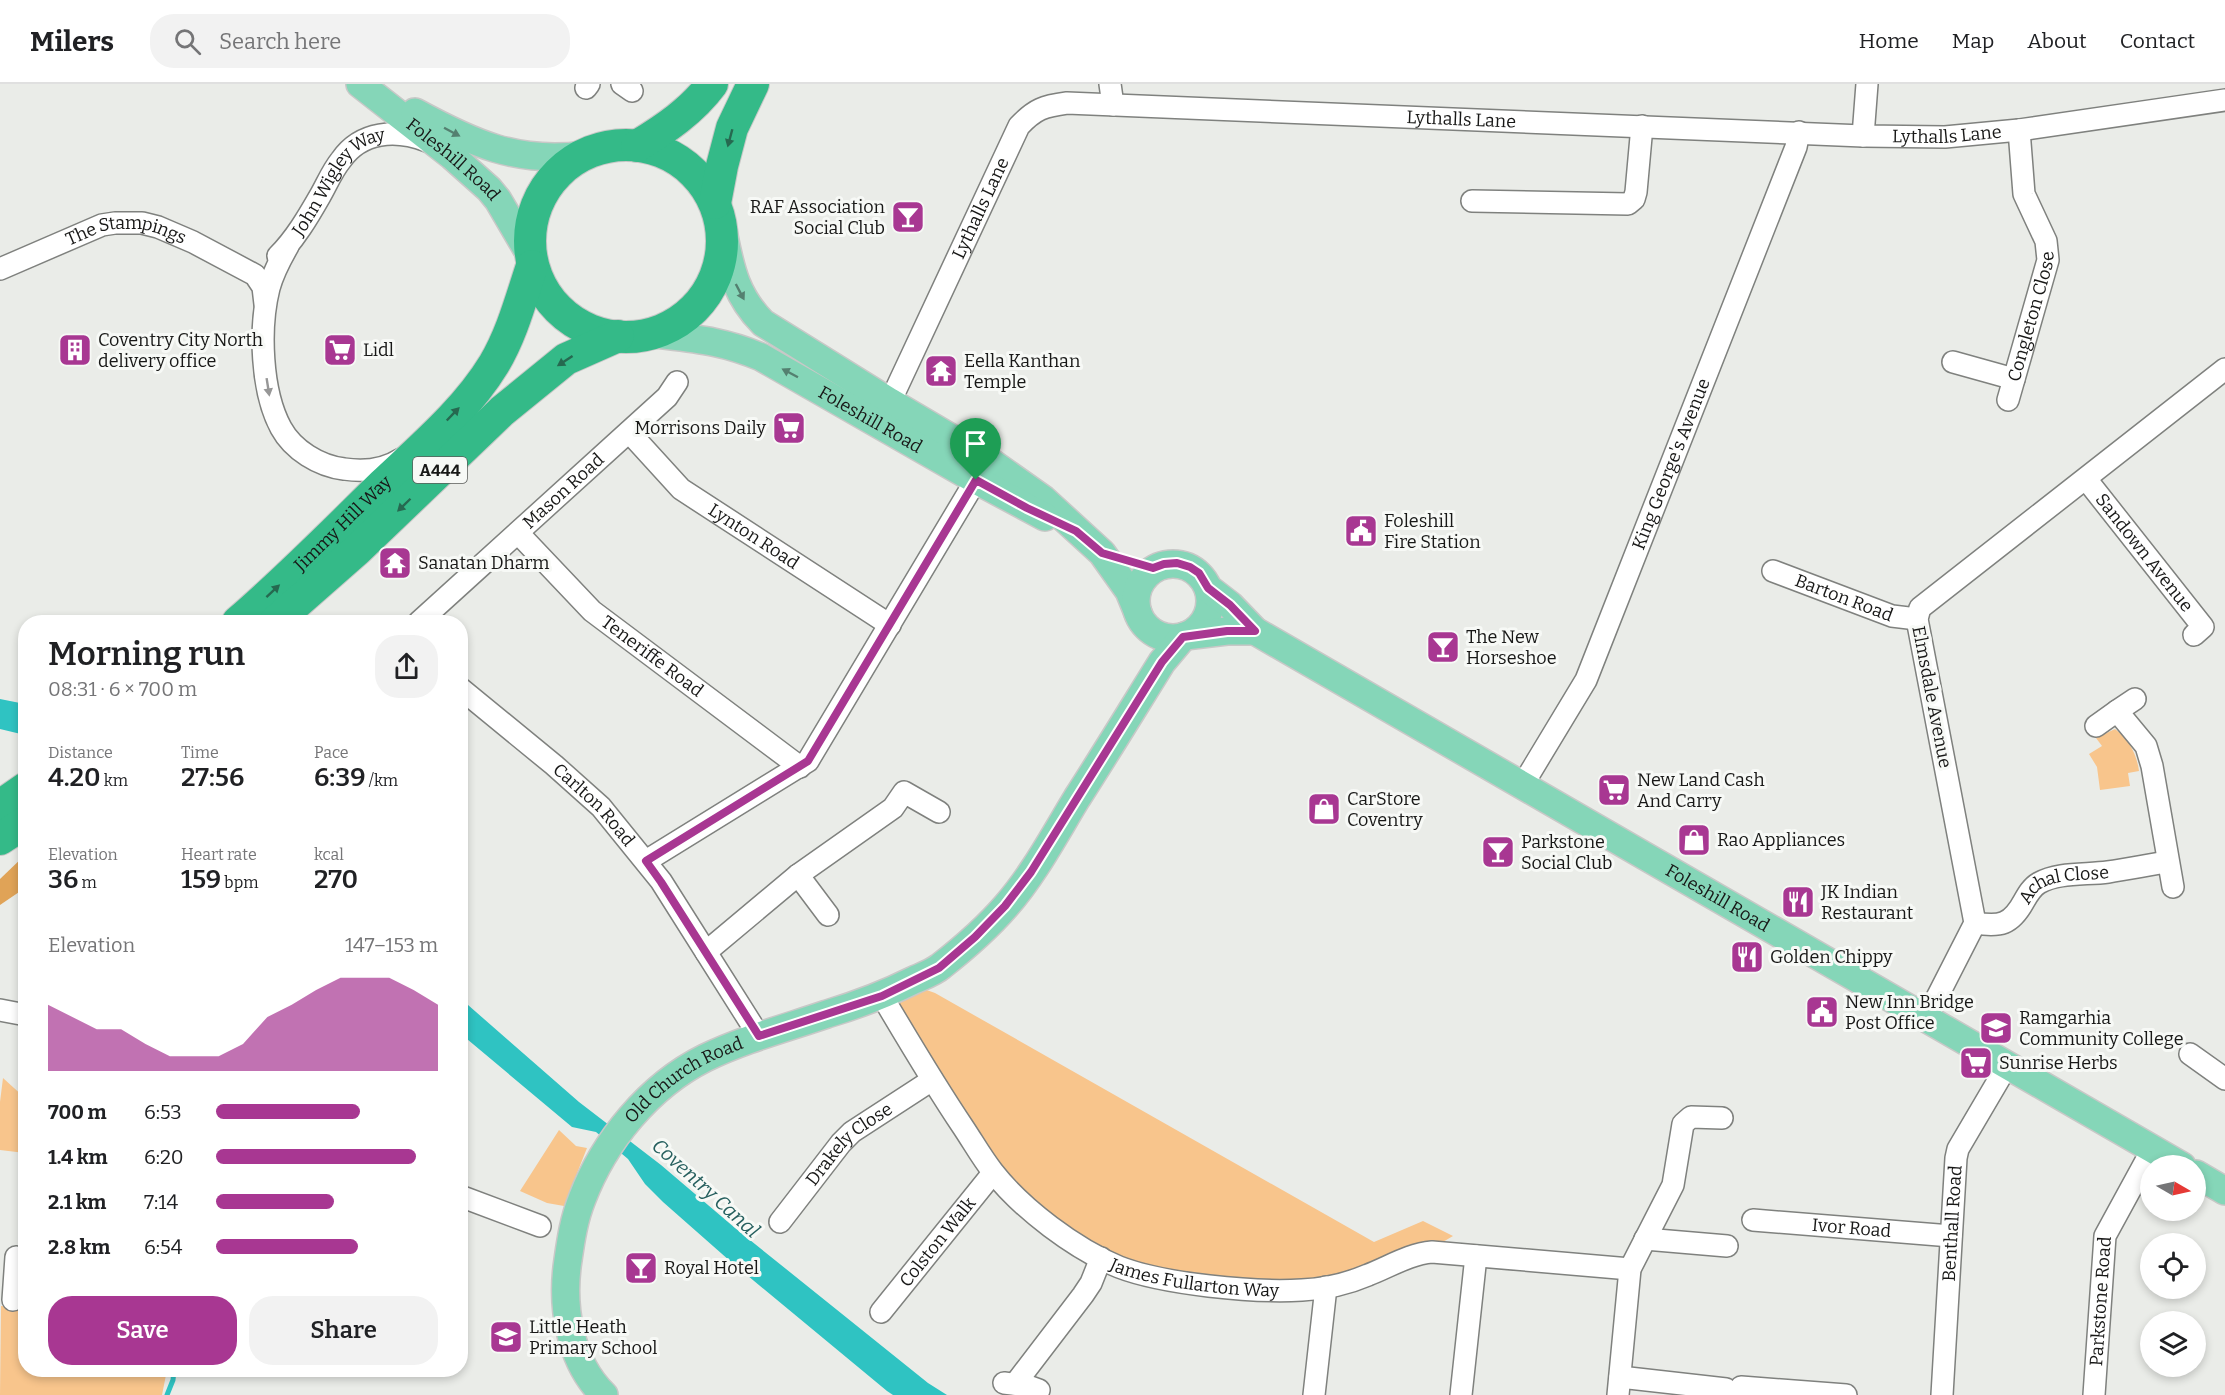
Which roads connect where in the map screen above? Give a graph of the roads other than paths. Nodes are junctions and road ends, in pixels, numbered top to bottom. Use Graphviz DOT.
graph roads {
  1 [pos="362,84"];
  2 [pos="712,84"];
  3 [pos="753,84"];
  4 [pos="1866,84"];
  5 [pos="1111,94"];
  6 [pos="2221,103"];
  7 [pos="1642,126"];
  8 [pos="2019,130"];
  9 [pos="1798,132"];
  10 [pos="1863,136"];
  11 [pos="434,143"];
  12 [pos="637,146"];
  13 [pos="584,155"];
  14 [pos="1472,201"];
  15 [pos="715,203"];
  16 [pos="724,236"];
  17 [pos="288,246"];
  18 [pos="530,258"];
  19 [pos="0,269"];
  20 [pos="249,270"];
  21 [pos="266,307"];
  22 [pos="656,334"];
  23 [pos="618,336"];
  24 [pos="1953,362"];
  25 [pos="2225,369"];
  26 [pos="2014,379"];
  27 [pos="677,382"];
  28 [pos="2008,400"];
  29 [pos="890,402"];
  30 [pos="629,432"];
  31 [pos="424,444"];
  32 [pos="2086,479"];
  33 [pos="976,480"];
  34 [pos="1076,531"];
  35 [pos="518,533"];
  36 [pos="1102,553"];
  37 [pos="1153,568"];
  38 [pos="1773,571"];
  39 [pos="1208,588"];
  40 [pos="246,615"];
  41 [pos="283,615"];
  42 [pos="427,615"];
  43 [pos="1139,615"];
  44 [pos="1917,619"];
  45 [pos="890,625"];
  46 [pos="2202,628"];
  47 [pos="1255,631"];
  48 [pos="1184,636"];
  49 [pos="468,695"];
  50 [pos="1141,695"];
  51 [pos="2135,699"];
  52 [pos="2117,711"];
  53 [pos="2096,726"];
  54 [pos="800,767"];
  55 [pos="1522,786"];
  56 [pos="18,794"];
  57 [pos="0,806"];
  58 [pos="939,812"];
  59 [pos="18,827"];
  60 [pos="0,839"];
  61 [pos="646,861"];
  62 [pos="2167,862"];
  63 [pos="798,875"];
  64 [pos="2173,887"];
  65 [pos="828,915"];
  66 [pos="1975,923"];
  67 [pos="706,952"];
  68 [pos="882,996"];
  69 [pos="0,1010"];
  70 [pos="18,1013"];
  71 [pos="1927,1017"];
  72 [pos="759,1036"];
  73 [pos="2190,1054"];
  74 [pos="2008,1064"];
  75 [pos="2225,1079"];
  76 [pos="932,1080"];
  77 [pos="1722,1118"];
  78 [pos="2153,1148"];
  79 [pos="2164,1155"];
  80 [pos="993,1173"];
  81 [pos="2206,1180"];
  82 [pos="2225,1191"];
  83 [pos="468,1199"];
  84 [pos="1753,1220"];
  85 [pos="780,1222"];
  86 [pos="540,1226"];
  87 [pos="1951,1236"];
  88 [pos="1645,1239"];
  89 [pos="1727,1246"];
  90 [pos="1476,1256"];
  91 [pos="14,1257"];
  92 [pos="1101,1258"];
  93 [pos="1630,1269"];
  94 [pos="1326,1287"];
  95 [pos="14,1300"];
  96 [pos="881,1312"];
  97 [pos="1619,1386"];
  98 [pos="1039,1390"];
  99 [pos="604,1395"];
  100 [pos="1314,1395"];
  101 [pos="1461,1395"];
  102 [pos="1846,1395"];
  103 [pos="1942,1395"];
  104 [pos="2094,1395"];
  1 -- 11 [label="main road, Foleshill Road"];
  1 -- 13 [label="main road, Foleshill Road, one-way"];
  2 -- 12 [label="highway"];
  3 -- 15 [label="highway, one-way"];
  4 -- 10 [label="street"];
  5 -- 7 [label="street, Lythalls Lane"];
  5 -- 29 [label="street, Lythalls Lane"];
  6 -- 8 [label="street, Lythalls Lane"];
  7 -- 9 [label="street, Lythalls Lane"];
  7 -- 14 [label="street"];
  8 -- 10 [label="street, Lythalls Lane"];
  8 -- 26 [label="street, Congleton Close"];
  9 -- 10 [label="street, Lythalls Lane"];
  9 -- 55 [label="street, King George's Avenue"];
  11 -- 17 [label="street, John Wigley Way"];
  11 -- 18 [label="main road, Foleshill Road"];
  12 -- 13 [label="highway"];
  12 -- 15 [label="highway"];
  13 -- 18 [label="highway"];
  15 -- 16 [label="highway"];
  16 -- 22 [label="highway"];
  16 -- 29 [label="main road, Foleshill Road, one-way"];
  17 -- 20 [label="street, John Wigley Way"];
  17 -- 21 [label="street, John Wigley Way"];
  18 -- 23 [label="highway"];
  31 -- 18 [label="highway, Jimmy Hill Way / A444, one-way"];
  19 -- 20 [label="street, The Stampings"];
  20 -- 21 [label="street, John Wigley Way"];
  21 -- 31 [label="street, John Wigley Way, one-way"];
  22 -- 23 [label="highway"];
  33 -- 22 [label="main road, Foleshill Road, one-way"];
  23 -- 41 [label="highway, Jimmy Hill Way / A444, one-way"];
  24 -- 26 [label="street"];
  25 -- 32 [label="street, Elmsdale Avenue"];
  26 -- 28 [label="street, Congleton Close"];
  27 -- 30 [label="street, Mason Road"];
  29 -- 34 [label="main road, Foleshill Road"];
  30 -- 35 [label="street, Mason Road"];
  30 -- 45 [label="street, Lynton Road"];
  40 -- 31 [label="highway, Jimmy Hill Way / A444, one-way"];
  32 -- 44 [label="street, Elmsdale Avenue"];
  32 -- 46 [label="street, Sandown Avenue"];
  33 -- 34 [label="main road, Foleshill Road"];
  33 -- 45 [label="street"];
  34 -- 36 [label="main road, Foleshill Road"];
  35 -- 42 [label="street, Mason Road"];
  35 -- 54 [label="street, Teneriffe Road"];
  36 -- 37 [label="main road, Foleshill Road"];
  36 -- 43 [label="main road, Foleshill Road"];
  37 -- 39 [label="main road"];
  37 -- 43 [label="main road"];
  38 -- 44 [label="street, Barton Road"];
  39 -- 47 [label="main road, Foleshill Road"];
  39 -- 48 [label="main road"];
  43 -- 48 [label="main road"];
  43 -- 50 [label="main road, Old Church Road"];
  44 -- 66 [label="street, Elmsdale Avenue"];
  45 -- 54 [label="street"];
  47 -- 48 [label="main road"];
  47 -- 55 [label="main road, Foleshill Road"];
  48 -- 50 [label="main road, Old Church Road"];
  49 -- 61 [label="street, Carlton Road"];
  50 -- 68 [label="main road, Old Church Road"];
  51 -- 52 [label="street"];
  52 -- 53 [label="street"];
  52 -- 62 [label="street"];
  54 -- 61 [label="street"];
  55 -- 71 [label="main road, Foleshill Road"];
  56 -- 57 [label="highway"];
  58 -- 63 [label="street"];
  59 -- 60 [label="highway"];
  61 -- 67 [label="street, Carlton Road"];
  62 -- 64 [label="street"];
  62 -- 66 [label="street, Achal Close"];
  63 -- 65 [label="street"];
  63 -- 67 [label="street"];
  66 -- 71 [label="street"];
  67 -- 72 [label="street, Carlton Road"];
  68 -- 72 [label="main road, Old Church Road"];
  68 -- 76 [label="street, James Fullarton Way"];
  69 -- 70 [label="street"];
  71 -- 74 [label="main road, Foleshill Road"];
  72 -- 99 [label="main road, Old Church Road"];
  73 -- 75 [label="street"];
  74 -- 78 [label="main road, Foleshill Road"];
  74 -- 87 [label="street, Benthall Road"];
  76 -- 80 [label="street, James Fullarton Way"];
  76 -- 85 [label="street, Drakely Close"];
  77 -- 88 [label="street"];
  78 -- 79 [label="main road, Foleshill Road"];
  78 -- 104 [label="street, Parkstone Road"];
  80 -- 92 [label="street, James Fullarton Way"];
  80 -- 96 [label="street, Colston Walk"];
  81 -- 82 [label="main road"];
  83 -- 86 [label="street"];
  84 -- 87 [label="street, Ivor Road"];
  87 -- 103 [label="street, Benthall Road"];
  88 -- 89 [label="street"];
  88 -- 93 [label="street"];
  90 -- 93 [label="street, James Fullarton Way"];
  90 -- 94 [label="street, James Fullarton Way"];
  90 -- 101 [label="street"];
  91 -- 95 [label="street"];
  92 -- 94 [label="street, James Fullarton Way"];
  92 -- 98 [label="street"];
  93 -- 97 [label="street"];
  94 -- 100 [label="street"];
  97 -- 102 [label="street"];
}
